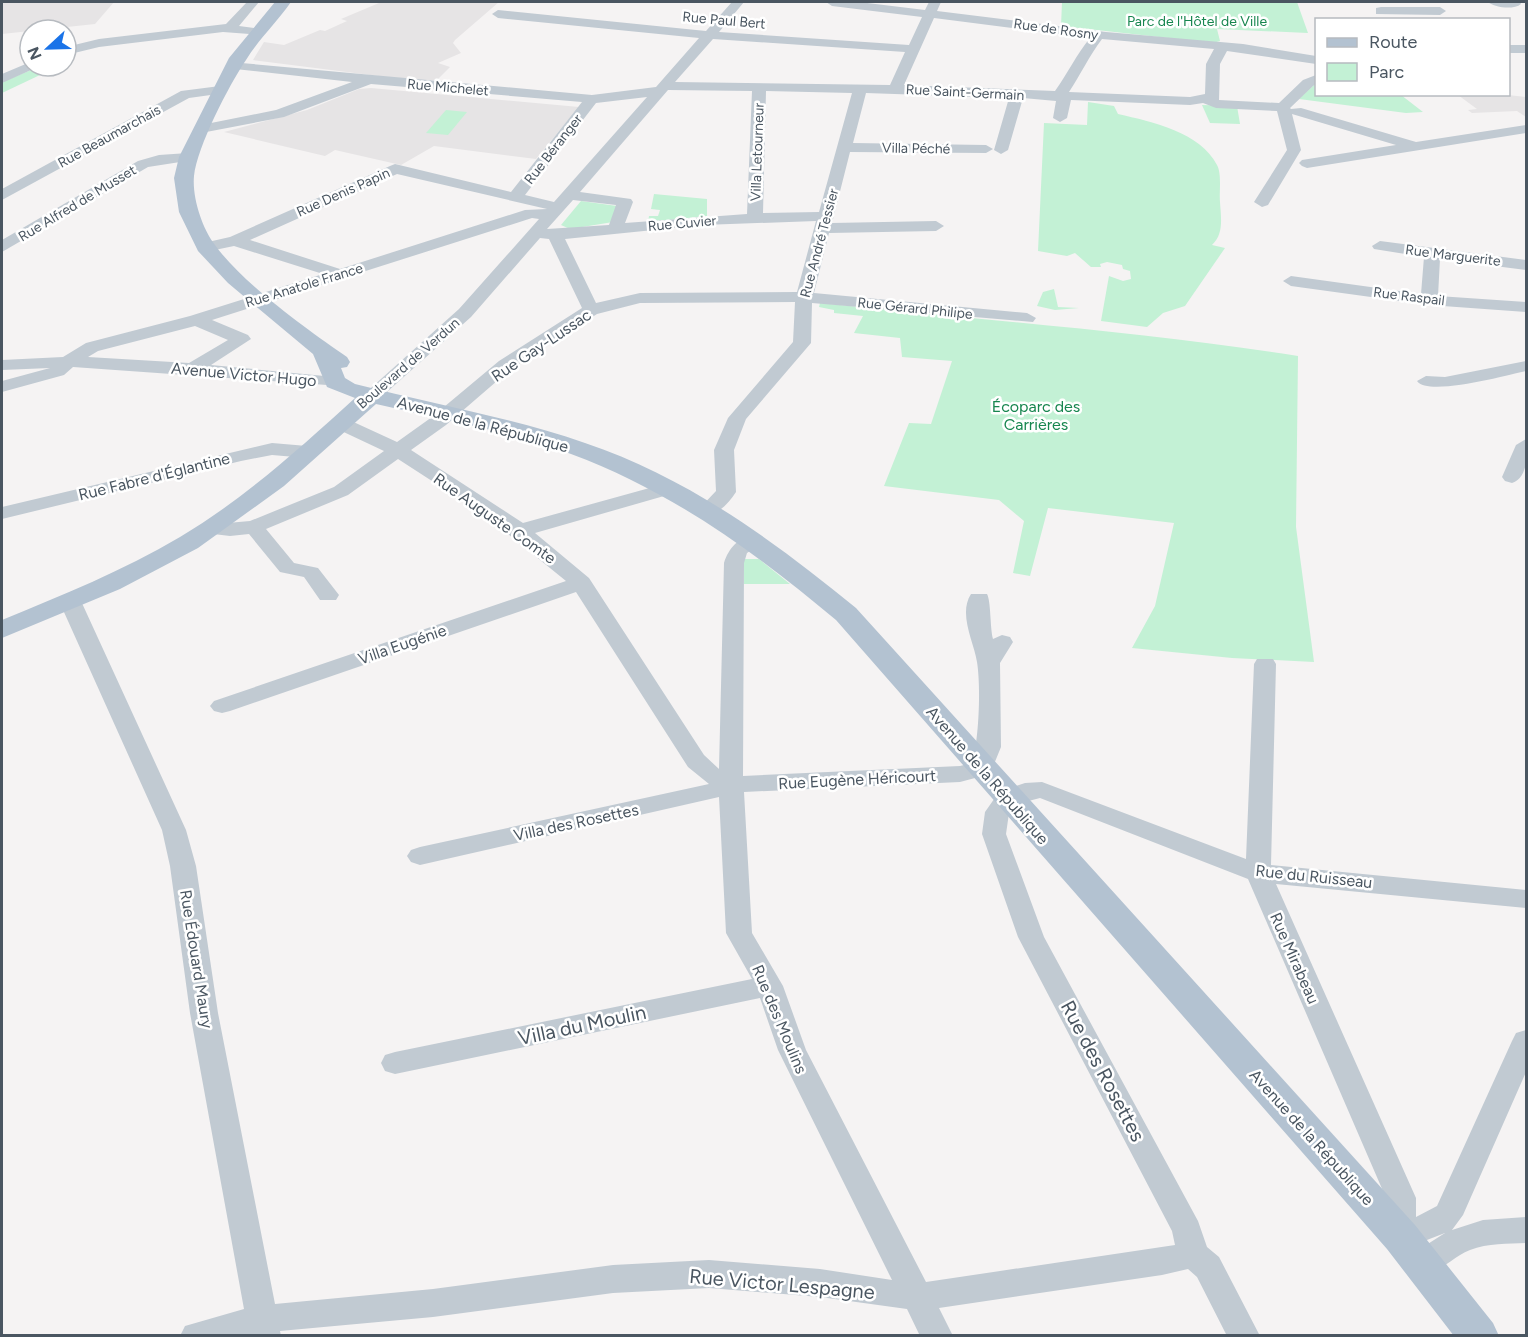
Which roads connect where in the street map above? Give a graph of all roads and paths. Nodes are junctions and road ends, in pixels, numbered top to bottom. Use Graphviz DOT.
graph roads {
  1 [pos="252,2"];
  2 [pos="283,2"];
  3 [pos="508,2"];
  4 [pos="738,2"];
  5 [pos="832,2"];
  6 [pos="1429,2"];
  7 [pos="1494,2"];
  8 [pos="1515,4"];
  9 [pos="932,7"];
  10 [pos="1381,11"];
  11 [pos="1440,11"];
  12 [pos="1449,18"];
  13 [pos="231,28"];
  14 [pos="258,32"];
  15 [pos="710,34"];
  16 [pos="1099,35"];
  17 [pos="1222,47"];
  18 [pos="78,48"];
  19 [pos="913,49"];
  20 [pos="1315,60"];
  21 [pos="235,65"];
  22 [pos="18,72"];
  23 [pos="2,79"];
  24 [pos="371,80"];
  25 [pos="1315,80"];
  26 [pos="759,87"];
  27 [pos="663,88"];
  28 [pos="860,88"];
  29 [pos="896,89"];
  30 [pos="220,90"];
  31 [pos="1017,94"];
  32 [pos="1061,97"];
  33 [pos="592,99"];
  34 [pos="1207,99"];
  35 [pos="1289,109"];
  36 [pos="1060,118"];
  37 [pos="201,129"];
  38 [pos="1527,129"];
  39 [pos="1417,146"];
  40 [pos="845,147"];
  41 [pos="188,157"];
  42 [pos="1307,163"];
  43 [pos="2,195"];
  44 [pos="571,195"];
  45 [pos="514,198"];
  46 [pos="1262,202"];
  47 [pos="531,207"];
  48 [pos="556,212"];
  49 [pos="755,218"];
  50 [pos="825,222"];
  51 [pos="936,226"];
  52 [pos="615,229"];
  53 [pos="546,234"];
  54 [pos="235,241"];
  55 [pos="1380,246"];
  56 [pos="205,247"];
  57 [pos="2,248"];
  58 [pos="1432,253"];
  59 [pos="1527,265"];
  60 [pos="340,274"];
  61 [pos="1291,281"];
  62 [pos="804,297"];
  63 [pos="257,300"];
  64 [pos="1429,300"];
  65 [pos="1527,307"];
  66 [pos="591,310"];
  67 [pos="1027,318"];
  68 [pos="196,320"];
  69 [pos="323,351"];
  70 [pos="2,365"];
  71 [pos="66,365"];
  72 [pos="1527,366"];
  73 [pos="28,367"];
  74 [pos="194,368"];
  75 [pos="5,381"];
  76 [pos="1426,381"];
  77 [pos="335,382"];
  78 [pos="371,396"];
  79 [pos="448,414"];
  80 [pos="340,423"];
  81 [pos="1527,445"];
  82 [pos="398,450"];
  83 [pos="307,452"];
  84 [pos="1512,477"];
  85 [pos="671,488"];
  86 [pos="708,510"];
  87 [pos="2,513"];
  88 [pos="254,527"];
  89 [pos="212,529"];
  90 [pos="519,531"];
  91 [pos="755,541"];
  92 [pos="581,583"];
  93 [pos="328,595"];
  94 [pos="979,599"];
  95 [pos="70,601"];
  96 [pos="2,630"];
  97 [pos="1002,642"];
  98 [pos="989,663"];
  99 [pos="1265,664"];
  100 [pos="222,706"];
  101 [pos="982,768"];
  102 [pos="731,785"];
  103 [pos="1008,798"];
  104 [pos="420,856"];
  105 [pos="1258,873"];
  106 [pos="1527,899"];
  107 [pos="769,986"];
  108 [pos="1527,1041"];
  109 [pos="395,1063"];
  110 [pos="1527,1230"];
  111 [pos="1423,1244"];
  112 [pos="1193,1254"];
  113 [pos="918,1297"];
  114 [pos="264,1327"];
  115 [pos="196,1335"];
  116 [pos="937,1335"];
  117 [pos="1244,1335"];
  118 [pos="1479,1335"];
  1 -- 13 [label="street"];
  2 -- 14 [label="main road"];
  3 -- 15 [label="street, Rue Paul Bert"];
  4 -- 15 [label="street, Boulevard de Verdun"];
  5 -- 9 [label="street, Rue de Rosny"];
  6 -- 11 [label="street"];
  7 -- 8 [label="street"];
  9 -- 16 [label="street, Rue de Rosny"];
  9 -- 19 [label="street"];
  10 -- 11 [label="street"];
  11 -- 12 [label="street"];
  13 -- 14 [label="street"];
  13 -- 18 [label="street"];
  14 -- 21 [label="main road"];
  15 -- 19 [label="street, Rue Paul Bert"];
  15 -- 27 [label="street, Boulevard de Verdun"];
  16 -- 17 [label="street, Rue de Rosny"];
  16 -- 32 [label="street"];
  17 -- 20 [label="street, Rue de Rosny"];
  17 -- 34 [label="street"];
  19 -- 29 [label="street"];
  21 -- 24 [label="street, Rue Michelet"];
  21 -- 30 [label="main road"];
  22 -- 23 [label="street"];
  24 -- 33 [label="street, Rue Michelet"];
  24 -- 37 [label="street"];
  25 -- 35 [label="street"];
  26 -- 27 [label="street, Rue Saint-Germain"];
  26 -- 28 [label="street, Rue Saint-Germain"];
  26 -- 49 [label="street, Villa Letourneur"];
  27 -- 33 [label="street, Rue Michelet"];
  27 -- 44 [label="street, Boulevard de Verdun"];
  28 -- 29 [label="street, Rue Saint-Germain"];
  28 -- 40 [label="street, Rue André Tessier"];
  29 -- 31 [label="street, Rue Saint-Germain"];
  30 -- 37 [label="main road"];
  30 -- 43 [label="street, Rue Beaumarchais"];
  31 -- 32 [label="street, Rue Saint-Germain"];
  31 -- 40 [label="street, Villa Péché"];
  32 -- 34 [label="street, Rue Saint-Germain"];
  32 -- 36 [label="street"];
  33 -- 45 [label="street, Rue Béranger"];
  34 -- 35 [label="street, Rue Saint-Germain"];
  35 -- 39 [label="street, Rue Saint-Germain"];
  35 -- 46 [label="street"];
  37 -- 41 [label="main road"];
  38 -- 39 [label="street"];
  39 -- 42 [label="street"];
  40 -- 50 [label="street, Rue André Tessier"];
  41 -- 56 [label="main road"];
  41 -- 57 [label="street, Rue Alfred de Musset"];
  44 -- 48 [label="street, Boulevard de Verdun"];
  44 -- 52 [label="street"];
  45 -- 47 [label="street, Rue Denis Papin"];
  45 -- 54 [label="street, Rue Denis Papin"];
  47 -- 48 [label="street, Rue Anatole France"];
  47 -- 60 [label="street, Rue Anatole France"];
  48 -- 53 [label="street, Boulevard de Verdun"];
  49 -- 50 [label="street, Rue Cuvier"];
  49 -- 52 [label="street, Rue Cuvier"];
  50 -- 51 [label="street, Rue Cuvier"];
  50 -- 62 [label="street, Rue André Tessier"];
  52 -- 53 [label="street, Rue Cuvier"];
  53 -- 66 [label="street"];
  53 -- 78 [label="street, Boulevard de Verdun"];
  54 -- 56 [label="street, Rue Denis Papin"];
  54 -- 60 [label="street, Rue Denis Papin"];
  55 -- 58 [label="street, Rue Marguerite"];
  56 -- 63 [label="main road"];
  58 -- 59 [label="street, Rue Marguerite"];
  58 -- 64 [label="street"];
  60 -- 63 [label="street, Rue Anatole France"];
  61 -- 64 [label="street, Rue Raspail"];
  62 -- 66 [label="street, Rue Gay-Lussac"];
  62 -- 67 [label="street, Rue Gérard Philipe"];
  62 -- 86 [label="street, Rue André Tessier"];
  63 -- 68 [label="street, Rue Anatole France"];
  63 -- 69 [label="main road"];
  64 -- 65 [label="street, Rue Raspail"];
  66 -- 79 [label="street, Rue Gay-Lussac"];
  68 -- 71 [label="street, Rue Anatole France"];
  68 -- 74 [label="street"];
  69 -- 77 [label="main road"];
  69 -- 78 [label="main road"];
  70 -- 73 [label="street, Avenue Victor Hugo"];
  71 -- 73 [label="street, Avenue Victor Hugo"];
  71 -- 74 [label="street, Avenue Victor Hugo"];
  71 -- 75 [label="street"];
  72 -- 76 [label="street"];
  73 -- 75 [label="street"];
  74 -- 77 [label="street, Avenue Victor Hugo"];
  77 -- 78 [label="main road, Avenue de la République"];
  78 -- 79 [label="main road, Avenue de la République"];
  78 -- 80 [label="main road, Boulevard de Verdun"];
  79 -- 82 [label="street, Rue Gay-Lussac"];
  79 -- 85 [label="main road, Avenue de la République"];
  80 -- 82 [label="street, Rue Auguste Comte"];
  80 -- 83 [label="main road, Boulevard de Verdun"];
  81 -- 84 [label="street"];
  82 -- 88 [label="street, Rue Gay-Lussac"];
  82 -- 90 [label="street, Rue Auguste Comte"];
  83 -- 87 [label="street, Rue Fabre d'Églantine"];
  83 -- 89 [label="main road, Boulevard de Verdun"];
  85 -- 86 [label="main road, Avenue de la République"];
  85 -- 90 [label="street"];
  86 -- 91 [label="main road, Avenue de la République"];
  88 -- 89 [label="street, Rue Gay-Lussac"];
  88 -- 93 [label="street"];
  89 -- 95 [label="main road, Boulevard de Verdun"];
  90 -- 92 [label="street, Rue Auguste Comte"];
  91 -- 101 [label="main road, Avenue de la République"];
  91 -- 102 [label="street, Rue des Moulins"];
  92 -- 100 [label="street, Villa Eugénie"];
  92 -- 102 [label="street, Rue Auguste Comte"];
  94 -- 98 [label="street"];
  95 -- 96 [label="main road, Boulevard de Verdun"];
  95 -- 114 [label="street, Rue Édouard Maury"];
  97 -- 98 [label="street"];
  98 -- 101 [label="street"];
  99 -- 105 [label="street, Rue Mirabeau"];
  101 -- 102 [label="street, Rue Eugène Héricourt"];
  101 -- 103 [label="main road, Avenue de la République"];
  102 -- 104 [label="street, Villa des Rosettes"];
  102 -- 107 [label="street, Rue des Moulins"];
  103 -- 105 [label="street, Rue du Ruisseau"];
  103 -- 111 [label="main road, Avenue de la République"];
  103 -- 112 [label="street, Rue des Rosettes"];
  105 -- 106 [label="street, Rue du Ruisseau"];
  105 -- 111 [label="street, Rue Mirabeau"];
  107 -- 109 [label="street, Villa du Moulin"];
  107 -- 113 [label="street, Rue des Moulins"];
  108 -- 111 [label="street"];
  110 -- 111 [label="street"];
  111 -- 118 [label="main road, Avenue de la République"];
  112 -- 113 [label="street, Rue Victor Lespagne"];
  112 -- 117 [label="street, Rue des Rosettes"];
  113 -- 114 [label="street, Rue Victor Lespagne"];
  113 -- 116 [label="street, Rue des Moulins"];
  114 -- 115 [label="street, Rue Victor Lespagne"];
}
